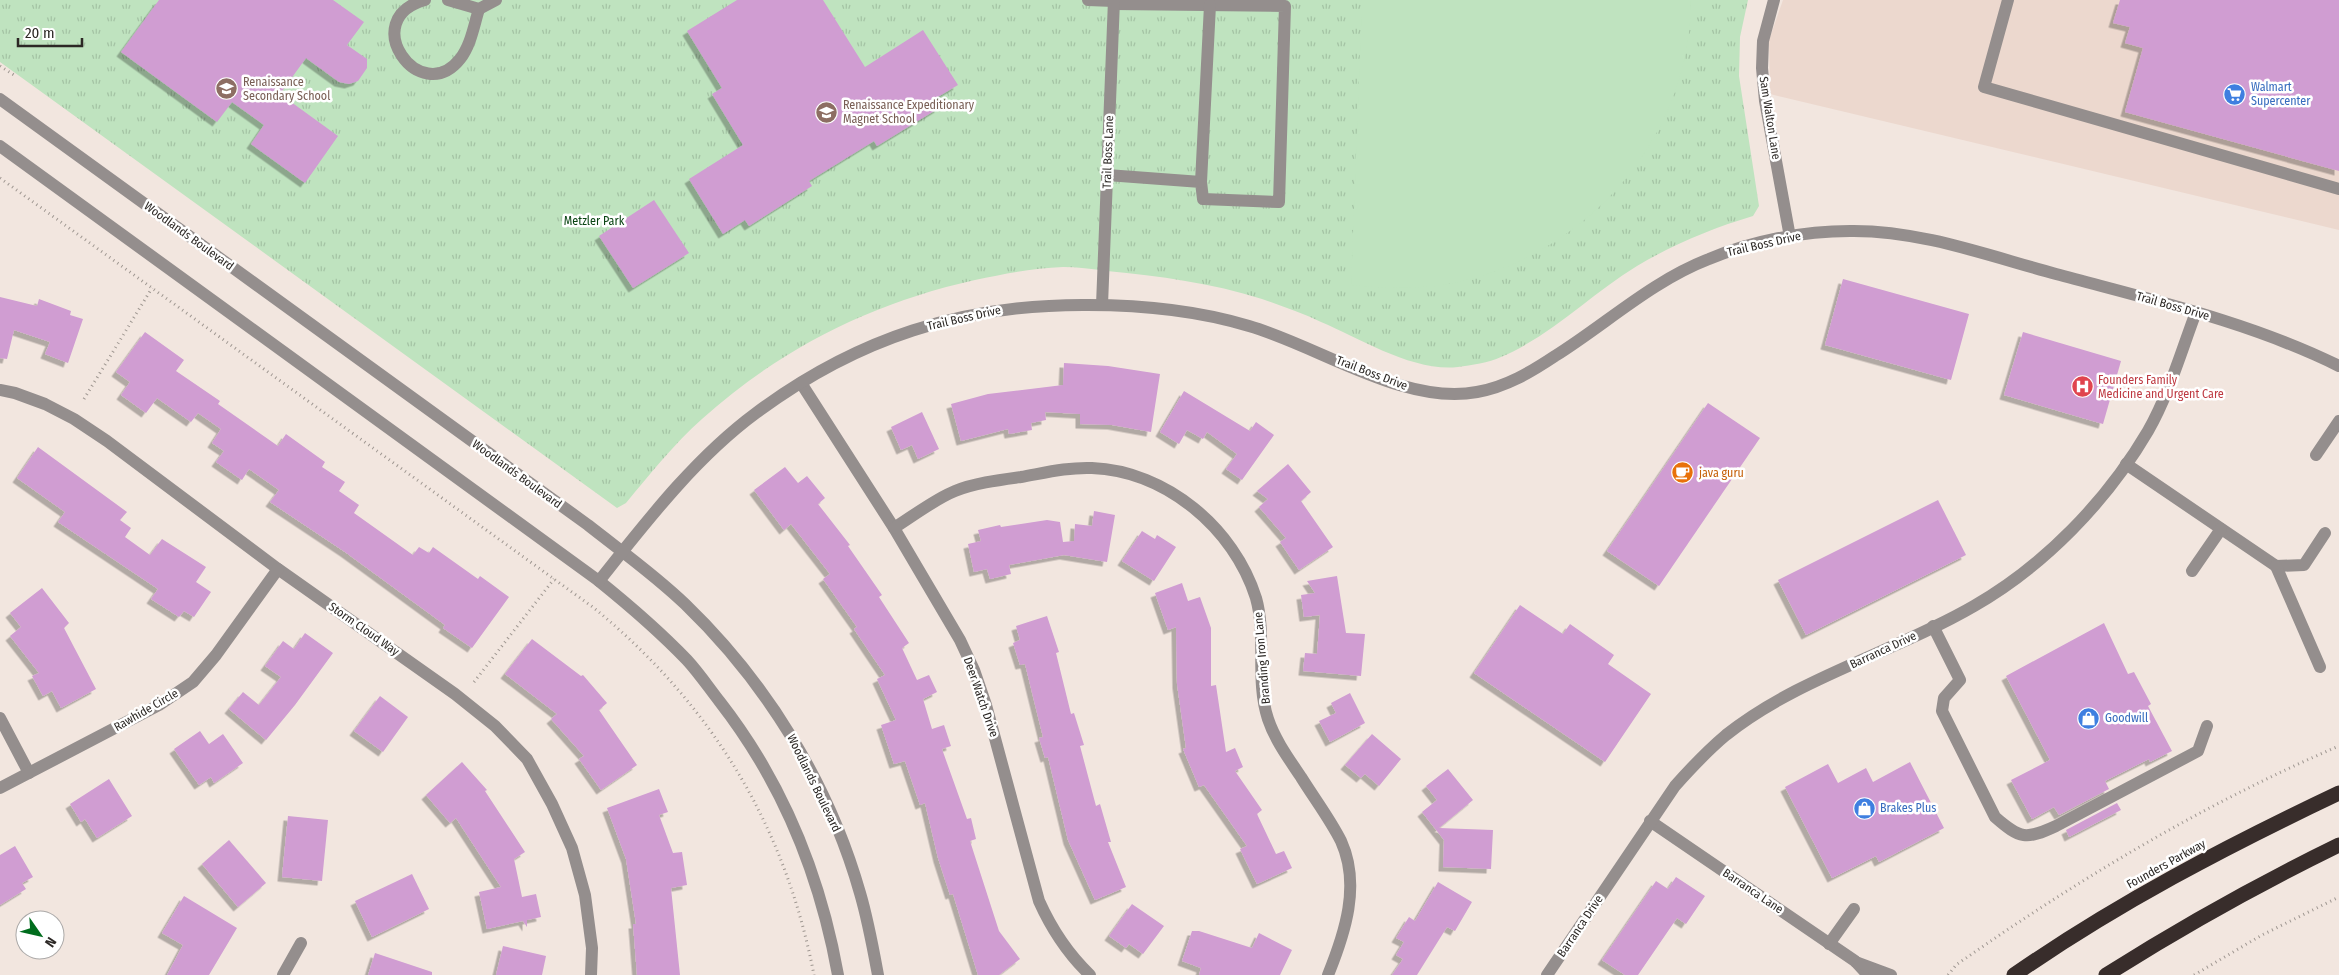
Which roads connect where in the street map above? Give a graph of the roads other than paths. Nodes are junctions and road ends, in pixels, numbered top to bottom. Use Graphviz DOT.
graph roads {
  1 [pos="448,0"];
  2 [pos="496,0"];
  3 [pos="1088,0"];
  4 [pos="1774,0"];
  5 [pos="2008,0"];
  6 [pos="416,1"];
  7 [pos="1114,2"];
  8 [pos="1210,5"];
  9 [pos="479,9"];
  10 [pos="0,99"];
  11 [pos="0,146"];
  12 [pos="1107,175"];
  13 [pos="1201,182"];
  14 [pos="2339,189"];
  15 [pos="1790,237"];
  16 [pos="1102,305"];
  17 [pos="2196,312"];
  18 [pos="2339,366"];
  19 [pos="801,383"];
  20 [pos="0,390"];
  21 [pos="2339,421"];
  22 [pos="2316,455"];
  23 [pos="2126,464"];
  24 [pos="894,528"];
  25 [pos="2221,529"];
  26 [pos="2325,534"];
  27 [pos="622,552"];
  28 [pos="2276,566"];
  29 [pos="278,569"];
  30 [pos="2192,571"];
  31 [pos="599,581"];
  32 [pos="1933,626"];
  33 [pos="2320,667"];
  34 [pos="0,718"];
  35 [pos="2207,726"];
  36 [pos="29,773"];
  37 [pos="0,788"];
  38 [pos="2339,792"];
  39 [pos="1650,821"];
  40 [pos="2339,845"];
  41 [pos="1854,909"];
  42 [pos="301,943"];
  43 [pos="1829,944"];
  44 [pos="1855,961"];
  45 [pos="283,975"];
  46 [pos="591,975"];
  47 [pos="838,975"];
  48 [pos="878,975"];
  49 [pos="1090,975"];
  50 [pos="1328,975"];
  51 [pos="1547,975"];
  52 [pos="1868,975"];
  53 [pos="1891,975"];
  54 [pos="2014,975"];
  55 [pos="2106,975"];
  1 -- 9 [label="street"];
  2 -- 9 [label="street"];
  3 -- 7 [label="street"];
  4 -- 15 [label="street, Sam Walton Lane"];
  5 -- 14 [label="street"];
  6 -- 9 [label="street"];
  7 -- 8 [label="street"];
  7 -- 12 [label="street, Trail Boss Lane"];
  8 -- 13 [label="street"];
  8 -- 13 [label="street"];
  10 -- 27 [label="street, Woodlands Boulevard"];
  11 -- 31 [label="street"];
  12 -- 13 [label="street"];
  12 -- 16 [label="street, Trail Boss Lane"];
  15 -- 16 [label="street, Trail Boss Drive"];
  15 -- 17 [label="street, Trail Boss Drive"];
  16 -- 19 [label="street, Trail Boss Drive"];
  17 -- 18 [label="street, Trail Boss Drive"];
  17 -- 23 [label="street, Barranca Drive"];
  19 -- 24 [label="street, Deer Watch Drive"];
  19 -- 27 [label="street, Trail Boss Drive"];
  20 -- 29 [label="street, Storm Cloud Way"];
  21 -- 22 [label="street"];
  23 -- 25 [label="street"];
  23 -- 32 [label="street, Barranca Drive"];
  24 -- 49 [label="street, Deer Watch Drive"];
  24 -- 50 [label="street, Branding Iron Lane"];
  25 -- 28 [label="street"];
  25 -- 30 [label="street"];
  26 -- 28 [label="street"];
  27 -- 31 [label="street, Trail Boss Drive"];
  27 -- 48 [label="street, Woodlands Boulevard"];
  28 -- 33 [label="street"];
  29 -- 36 [label="street, Rawhide Circle"];
  29 -- 46 [label="street, Storm Cloud Way"];
  31 -- 47 [label="street"];
  32 -- 35 [label="street"];
  32 -- 39 [label="street, Barranca Drive"];
  34 -- 36 [label="street"];
  36 -- 37 [label="street, Rawhide Circle"];
  38 -- 54 [label="highway, Founders Parkway"];
  39 -- 43 [label="street, Barranca Lane"];
  39 -- 51 [label="street, Barranca Drive"];
  40 -- 55 [label="highway"];
  41 -- 43 [label="street"];
  42 -- 45 [label="street"];
  43 -- 44 [label="street, Barranca Lane"];
  44 -- 52 [label="street, Barranca Lane"];
  44 -- 53 [label="street, Barranca Lane"];
}
